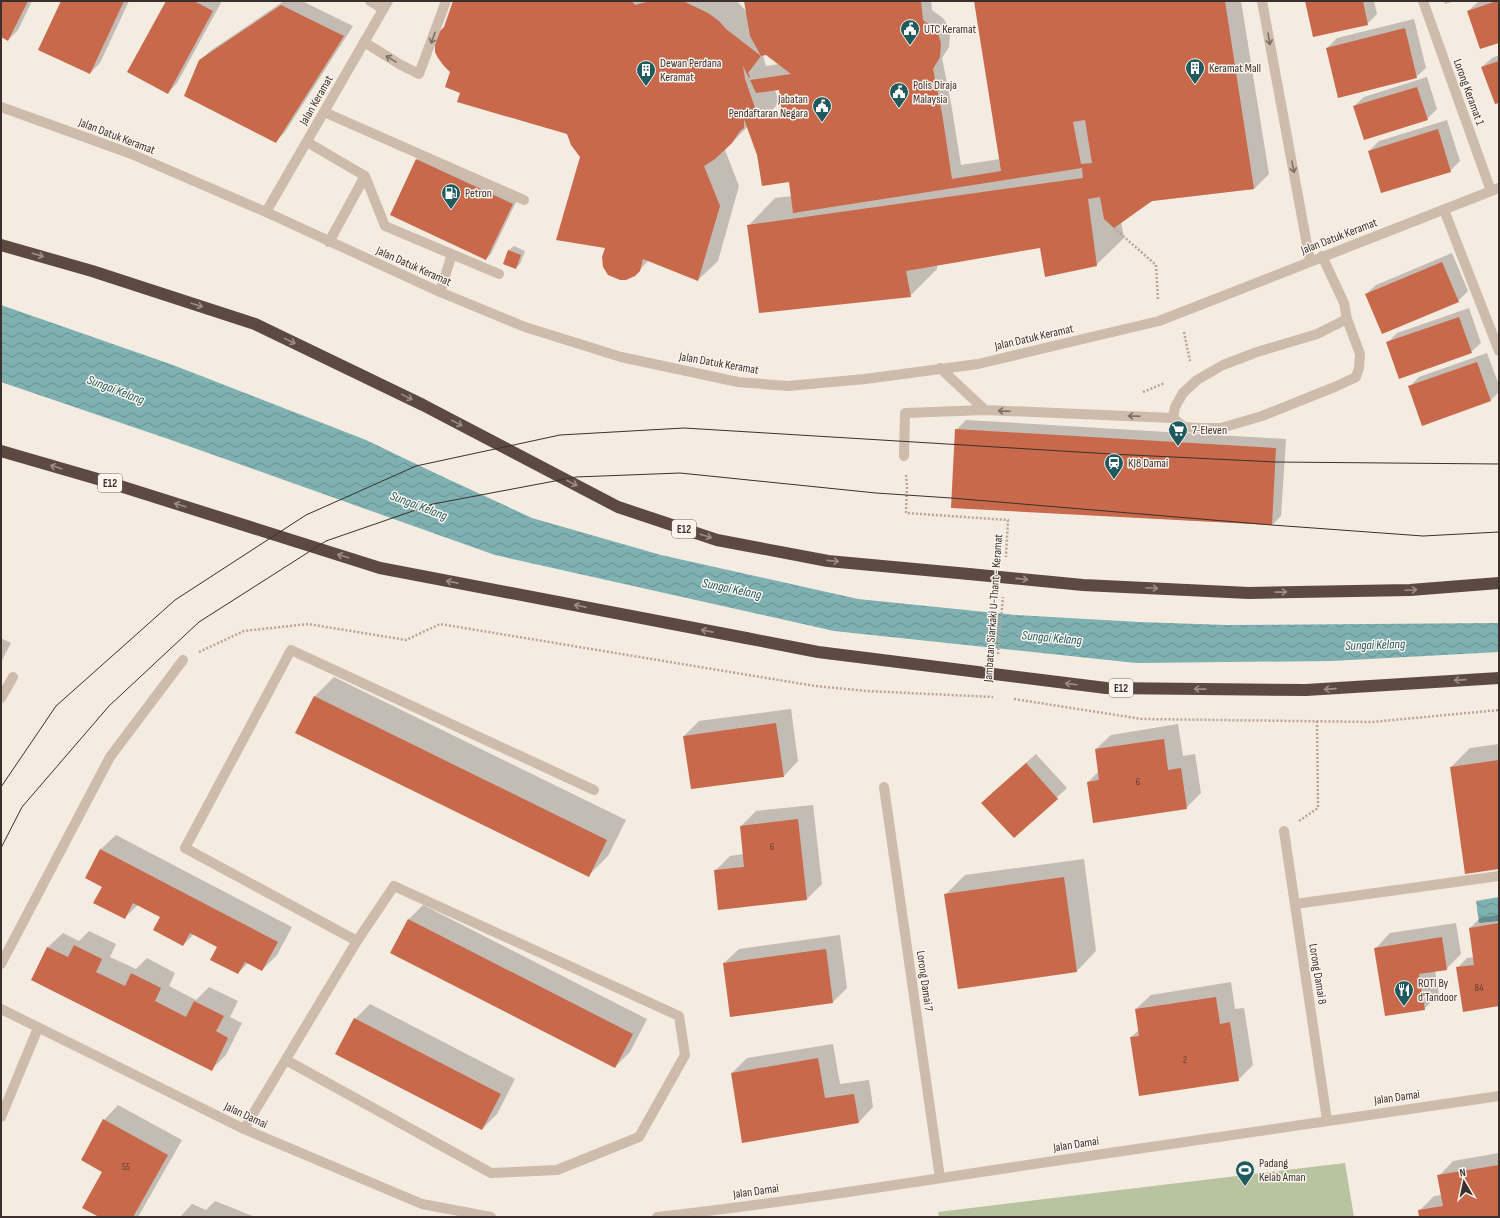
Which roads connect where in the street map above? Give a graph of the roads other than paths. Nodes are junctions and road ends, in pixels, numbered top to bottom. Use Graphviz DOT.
graph roads {
  1 [pos="370,1"];
  2 [pos="446,1"];
  3 [pos="1262,1"];
  4 [pos="1423,1"];
  5 [pos="386,5"];
  6 [pos="364,42"];
  7 [pos="1,107"];
  8 [pos="324,112"];
  9 [pos="307,142"];
  10 [pos="365,176"];
  11 [pos="1495,190"];
  12 [pos="524,200"];
  13 [pos="1444,210"];
  14 [pos="266,212"];
  15 [pos="329,242"];
  16 [pos="1,244"];
  17 [pos="452,254"];
  18 [pos="1322,256"];
  19 [pos="1310,261"];
  20 [pos="498,274"];
  21 [pos="440,292"];
  22 [pos="1347,319"];
  23 [pos="1499,350"];
  24 [pos="940,368"];
  25 [pos="985,410"];
  26 [pos="1173,418"];
  27 [pos="1,450"];
  28 [pos="904,456"];
  29 [pos="1499,583"];
  30 [pos="183,660"];
  31 [pos="13,677"];
  32 [pos="1499,678"];
  33 [pos="1,698"];
  34 [pos="884,787"];
  35 [pos="594,790"];
  36 [pos="1284,831"];
  37 [pos="1499,876"];
  38 [pos="1295,904"];
  39 [pos="357,941"];
  40 [pos="1,964"];
  41 [pos="1,1008"];
  42 [pos="38,1028"];
  43 [pos="286,1060"];
  44 [pos="1499,1096"];
  45 [pos="1,1117"];
  46 [pos="1327,1120"];
  47 [pos="244,1129"];
  48 [pos="940,1178"];
  49 [pos="705,1214"];
  50 [pos="491,1217"];
  51 [pos="657,1217"];
  1 -- 5 [label="street"];
  2 -- 6 [label="street, one-way"];
  3 -- 19 [label="street, one-way"];
  4 -- 11 [label="street, Lorong Keramat 1"];
  5 -- 6 [label="street, Jalan Keramat"];
  6 -- 8 [label="street, Jalan Keramat"];
  7 -- 14 [label="street, Jalan Datuk Keramat"];
  8 -- 9 [label="street, Jalan Keramat"];
  8 -- 12 [label="street"];
  9 -- 10 [label="street"];
  9 -- 14 [label="street, Jalan Keramat"];
  10 -- 15 [label="street"];
  10 -- 17 [label="street"];
  11 -- 13 [label="street, Jalan Datuk Keramat"];
  13 -- 18 [label="street, Jalan Datuk Keramat"];
  13 -- 23 [label="street"];
  14 -- 15 [label="street, Jalan Datuk Keramat"];
  15 -- 21 [label="street, Jalan Datuk Keramat"];
  16 -- 29 [label="highway, E12, one-way, bridge"];
  17 -- 20 [label="street"];
  17 -- 21 [label="street"];
  18 -- 19 [label="street, Jalan Datuk Keramat"];
  18 -- 22 [label="street"];
  19 -- 24 [label="street, Jalan Datuk Keramat"];
  21 -- 24 [label="street, Jalan Datuk Keramat"];
  22 -- 26 [label="street"];
  22 -- 26 [label="street"];
  24 -- 25 [label="street"];
  26 -- 25 [label="street, one-way"];
  25 -- 28 [label="street"];
  32 -- 27 [label="highway, E12, one-way, bridge"];
  30 -- 40 [label="street"];
  31 -- 33 [label="street"];
  34 -- 48 [label="street, Lorong Damai 7"];
  35 -- 39 [label="street"];
  36 -- 38 [label="street, Lorong Damai 8"];
  37 -- 38 [label="street"];
  38 -- 46 [label="street, Lorong Damai 8"];
  39 -- 43 [label="street"];
  39 -- 43 [label="street"];
  41 -- 42 [label="street, Jalan Damai"];
  42 -- 45 [label="street"];
  42 -- 47 [label="street, Jalan Damai"];
  43 -- 47 [label="street"];
  44 -- 46 [label="street, Jalan Damai"];
  46 -- 48 [label="street, Jalan Damai"];
  47 -- 50 [label="street, Jalan Damai"];
  48 -- 49 [label="street, Jalan Damai"];
  49 -- 51 [label="street, Jalan Damai"];
}
